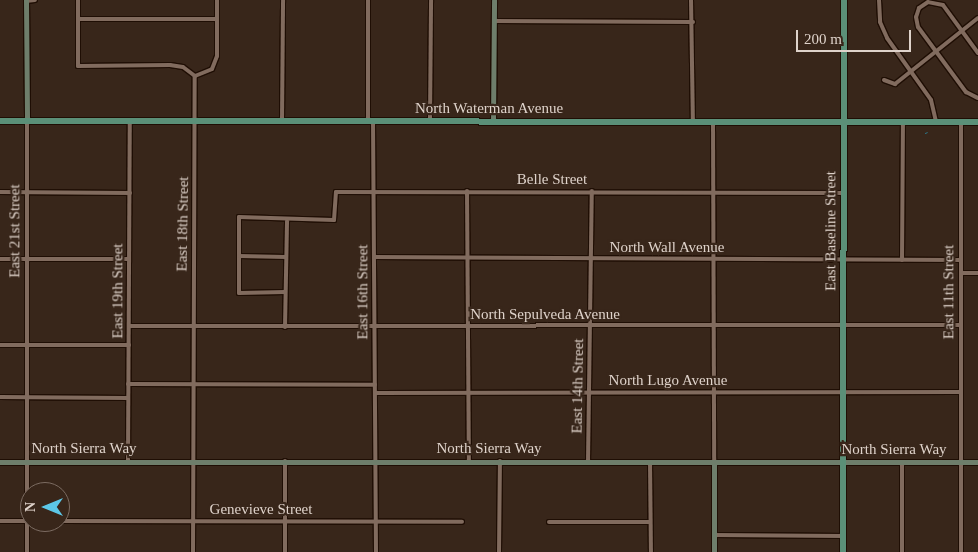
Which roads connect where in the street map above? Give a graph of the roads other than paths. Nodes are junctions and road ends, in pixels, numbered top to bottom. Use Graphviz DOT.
graph roads {
  1 [pos="26,0"];
  2 [pos="35,0"];
  3 [pos="78,0"];
  4 [pos="217,0"];
  5 [pos="283,0"];
  6 [pos="368,0"];
  7 [pos="431,0"];
  8 [pos="494,0"];
  9 [pos="691,0"];
  10 [pos="844,0"];
  11 [pos="879,0"];
  12 [pos="978,18"];
  13 [pos="217,19"];
  14 [pos="78,20"];
  15 [pos="494,21"];
  16 [pos="693,22"];
  17 [pos="963,33"];
  18 [pos="938,53"];
  19 [pos="978,53"];
  20 [pos="912,72"];
  21 [pos="195,76"];
  22 [pos="886,82"];
  23 [pos="978,98"];
  24 [pos="0,120"];
  25 [pos="27,120"];
  26 [pos="130,120"];
  27 [pos="196,120"];
  28 [pos="282,121"];
  29 [pos="370,121"];
  30 [pos="430,121"];
  31 [pos="492,121"];
  32 [pos="693,122"];
  33 [pos="713,122"];
  34 [pos="844,122"];
  35 [pos="903,122"];
  36 [pos="936,122"];
  37 [pos="961,122"];
  38 [pos="978,122"];
  39 [pos="27,191"];
  40 [pos="374,191"];
  41 [pos="467,191"];
  42 [pos="592,191"];
  43 [pos="713,191"];
  44 [pos="0,192"];
  45 [pos="844,192"];
  46 [pos="130,193"];
  47 [pos="287,221"];
  48 [pos="239,256"];
  49 [pos="286,257"];
  50 [pos="374,257"];
  51 [pos="467,258"];
  52 [pos="0,259"];
  53 [pos="27,259"];
  54 [pos="129,259"];
  55 [pos="592,259"];
  56 [pos="713,259"];
  57 [pos="844,260"];
  58 [pos="902,260"];
  59 [pos="961,260"];
  60 [pos="961,273"];
  61 [pos="978,273"];
  62 [pos="285,292"];
  63 [pos="961,325"];
  64 [pos="129,326"];
  65 [pos="470,326"];
  66 [pos="590,326"];
  67 [pos="713,326"];
  68 [pos="843,326"];
  69 [pos="193,327"];
  70 [pos="285,327"];
  71 [pos="374,328"];
  72 [pos="0,344"];
  73 [pos="27,345"];
  74 [pos="129,345"];
  75 [pos="128,384"];
  76 [pos="193,385"];
  77 [pos="375,385"];
  78 [pos="714,392"];
  79 [pos="843,392"];
  80 [pos="960,392"];
  81 [pos="375,393"];
  82 [pos="469,393"];
  83 [pos="588,393"];
  84 [pos="0,397"];
  85 [pos="28,397"];
  86 [pos="128,398"];
  87 [pos="128,461"];
  88 [pos="192,461"];
  89 [pos="285,461"];
  90 [pos="469,461"];
  91 [pos="0,462"];
  92 [pos="28,462"];
  93 [pos="375,462"];
  94 [pos="500,462"];
  95 [pos="588,462"];
  96 [pos="650,462"];
  97 [pos="714,462"];
  98 [pos="843,462"];
  99 [pos="902,462"];
  100 [pos="960,462"];
  101 [pos="978,462"];
  102 [pos="28,482"];
  103 [pos="0,521"];
  104 [pos="20,521"];
  105 [pos="70,521"];
  106 [pos="193,521"];
  107 [pos="285,522"];
  108 [pos="375,522"];
  109 [pos="462,522"];
  110 [pos="549,522"];
  111 [pos="650,522"];
  112 [pos="28,532"];
  113 [pos="714,535"];
  114 [pos="843,536"];
  115 [pos="27,552"];
  116 [pos="193,552"];
  117 [pos="285,552"];
  118 [pos="376,552"];
  119 [pos="499,552"];
  120 [pos="650,552"];
  121 [pos="714,552"];
  122 [pos="843,552"];
  123 [pos="902,552"];
  124 [pos="961,552"];
  1 -- 2 [label="street"];
  1 -- 25 [label="street, East 21st Street"];
  3 -- 14 [label="street"];
  4 -- 13 [label="street"];
  5 -- 28 [label="street"];
  6 -- 29 [label="street, East 16th Street"];
  7 -- 30 [label="street"];
  8 -- 15 [label="street"];
  9 -- 16 [label="street"];
  10 -- 34 [label="main road, East Baseline Street"];
  11 -- 20 [label="street"];
  12 -- 17 [label="street"];
  13 -- 14 [label="street"];
  13 -- 21 [label="street"];
  14 -- 21 [label="street"];
  15 -- 16 [label="street"];
  15 -- 31 [label="street"];
  16 -- 32 [label="street"];
  17 -- 18 [label="street"];
  17 -- 18 [label="street"];
  17 -- 19 [label="street"];
  18 -- 20 [label="street"];
  18 -- 23 [label="street"];
  20 -- 22 [label="street"];
  20 -- 36 [label="street"];
  21 -- 27 [label="street, East 18th Street"];
  24 -- 25 [label="main road, North Waterman Avenue"];
  25 -- 26 [label="main road, North Waterman Avenue"];
  25 -- 39 [label="street, East 21st Street"];
  26 -- 27 [label="main road, North Waterman Avenue"];
  26 -- 46 [label="street, East 19th Street"];
  27 -- 28 [label="main road, North Waterman Avenue"];
  27 -- 69 [label="street, East 18th Street"];
  28 -- 29 [label="main road, North Waterman Avenue"];
  29 -- 30 [label="main road, North Waterman Avenue"];
  29 -- 40 [label="street, East 16th Street"];
  30 -- 31 [label="main road, North Waterman Avenue"];
  31 -- 32 [label="main road, North Waterman Avenue"];
  32 -- 33 [label="main road, North Waterman Avenue"];
  33 -- 34 [label="main road, North Waterman Avenue"];
  33 -- 43 [label="street"];
  34 -- 35 [label="main road, North Waterman Avenue"];
  34 -- 45 [label="main road, East Baseline Street"];
  35 -- 36 [label="main road, North Waterman Avenue"];
  35 -- 58 [label="street"];
  36 -- 37 [label="main road, North Waterman Avenue"];
  37 -- 38 [label="main road, North Waterman Avenue"];
  37 -- 59 [label="street, East 11th Street"];
  39 -- 44 [label="street"];
  39 -- 46 [label="street"];
  39 -- 53 [label="street, East 21st Street"];
  40 -- 41 [label="street, Belle Street"];
  40 -- 47 [label="street, Belle Street"];
  40 -- 50 [label="street, East 16th Street"];
  41 -- 42 [label="street, Belle Street"];
  41 -- 51 [label="street"];
  42 -- 43 [label="street, Belle Street"];
  42 -- 55 [label="street, East 14th Street"];
  43 -- 45 [label="street, Belle Street"];
  43 -- 56 [label="street"];
  45 -- 57 [label="main road, East Baseline Street"];
  46 -- 54 [label="street, East 19th Street"];
  47 -- 48 [label="street"];
  47 -- 49 [label="street"];
  48 -- 49 [label="street"];
  48 -- 62 [label="street"];
  49 -- 62 [label="street"];
  50 -- 51 [label="street, North Wall Avenue"];
  50 -- 71 [label="street, East 16th Street"];
  51 -- 55 [label="street, North Wall Avenue"];
  51 -- 65 [label="street"];
  52 -- 53 [label="street"];
  53 -- 54 [label="street"];
  53 -- 73 [label="street, East 21st Street"];
  54 -- 64 [label="street, East 19th Street"];
  55 -- 56 [label="street, North Wall Avenue"];
  55 -- 66 [label="street, East 14th Street"];
  56 -- 57 [label="street, North Wall Avenue"];
  56 -- 67 [label="street"];
  57 -- 58 [label="street, North Wall Avenue"];
  57 -- 68 [label="main road, East Baseline Street"];
  58 -- 59 [label="street, North Wall Avenue"];
  59 -- 60 [label="street, East 11th Street"];
  60 -- 61 [label="street"];
  60 -- 63 [label="street, East 11th Street"];
  62 -- 70 [label="street"];
  63 -- 68 [label="street, North Sepulveda Avenue"];
  63 -- 80 [label="street, East 11th Street"];
  64 -- 69 [label="street, North Sepulveda Avenue"];
  64 -- 74 [label="street, East 19th Street"];
  65 -- 66 [label="street, North Sepulveda Avenue"];
  65 -- 71 [label="street, North Sepulveda Avenue"];
  65 -- 82 [label="street"];
  66 -- 67 [label="street, North Sepulveda Avenue"];
  66 -- 83 [label="street, East 14th Street"];
  67 -- 68 [label="street, North Sepulveda Avenue"];
  67 -- 78 [label="street"];
  68 -- 79 [label="main road, East Baseline Street"];
  69 -- 70 [label="street, North Sepulveda Avenue"];
  69 -- 76 [label="street, East 18th Street"];
  70 -- 71 [label="street, North Sepulveda Avenue"];
  71 -- 77 [label="street, East 16th Street"];
  72 -- 73 [label="street"];
  73 -- 74 [label="street"];
  73 -- 85 [label="street, East 21st Street"];
  74 -- 75 [label="street, East 19th Street"];
  75 -- 76 [label="street"];
  75 -- 86 [label="street, East 19th Street"];
  76 -- 77 [label="street"];
  76 -- 88 [label="street, East 18th Street"];
  77 -- 81 [label="street, East 16th Street"];
  78 -- 79 [label="street, North Lugo Avenue"];
  78 -- 83 [label="street, North Lugo Avenue"];
  78 -- 97 [label="street"];
  79 -- 80 [label="street, North Lugo Avenue"];
  79 -- 98 [label="main road, East Baseline Street"];
  80 -- 100 [label="street, East 11th Street"];
  81 -- 82 [label="street, North Lugo Avenue"];
  81 -- 93 [label="street, East 16th Street"];
  82 -- 83 [label="street, North Lugo Avenue"];
  82 -- 90 [label="street"];
  83 -- 95 [label="street, East 14th Street"];
  84 -- 85 [label="street"];
  85 -- 86 [label="street"];
  85 -- 92 [label="street, East 21st Street"];
  86 -- 87 [label="street, East 19th Street"];
  87 -- 88 [label="street, North Sierra Way"];
  87 -- 92 [label="street, North Sierra Way"];
  88 -- 89 [label="street, North Sierra Way"];
  88 -- 106 [label="street, East 18th Street"];
  89 -- 93 [label="street, North Sierra Way"];
  89 -- 107 [label="street"];
  90 -- 93 [label="street, North Sierra Way"];
  90 -- 94 [label="street, North Sierra Way"];
  91 -- 92 [label="street, North Sierra Way"];
  92 -- 102 [label="street, East 21st Street"];
  93 -- 108 [label="street, East 16th Street"];
  94 -- 95 [label="street, North Sierra Way"];
  94 -- 119 [label="street"];
  95 -- 96 [label="street, North Sierra Way"];
  96 -- 97 [label="street, North Sierra Way"];
  96 -- 111 [label="street"];
  97 -- 98 [label="street, North Sierra Way"];
  97 -- 113 [label="street"];
  98 -- 99 [label="street, North Sierra Way"];
  98 -- 114 [label="main road, East Baseline Street"];
  99 -- 100 [label="street, North Sierra Way"];
  99 -- 123 [label="street"];
  100 -- 101 [label="street, North Sierra Way"];
  100 -- 124 [label="street, East 11th Street"];
  103 -- 104 [label="street"];
  105 -- 106 [label="street, Genevieve Street"];
  106 -- 107 [label="street, Genevieve Street"];
  106 -- 116 [label="street, East 18th Street"];
  107 -- 108 [label="street, Genevieve Street"];
  107 -- 117 [label="street"];
  108 -- 109 [label="street, Genevieve Street"];
  108 -- 118 [label="street, East 16th Street"];
  110 -- 111 [label="street"];
  111 -- 120 [label="street"];
  112 -- 115 [label="street, East 21st Street"];
  113 -- 114 [label="street"];
  113 -- 121 [label="street"];
  114 -- 122 [label="main road, East Baseline Street"];
}
